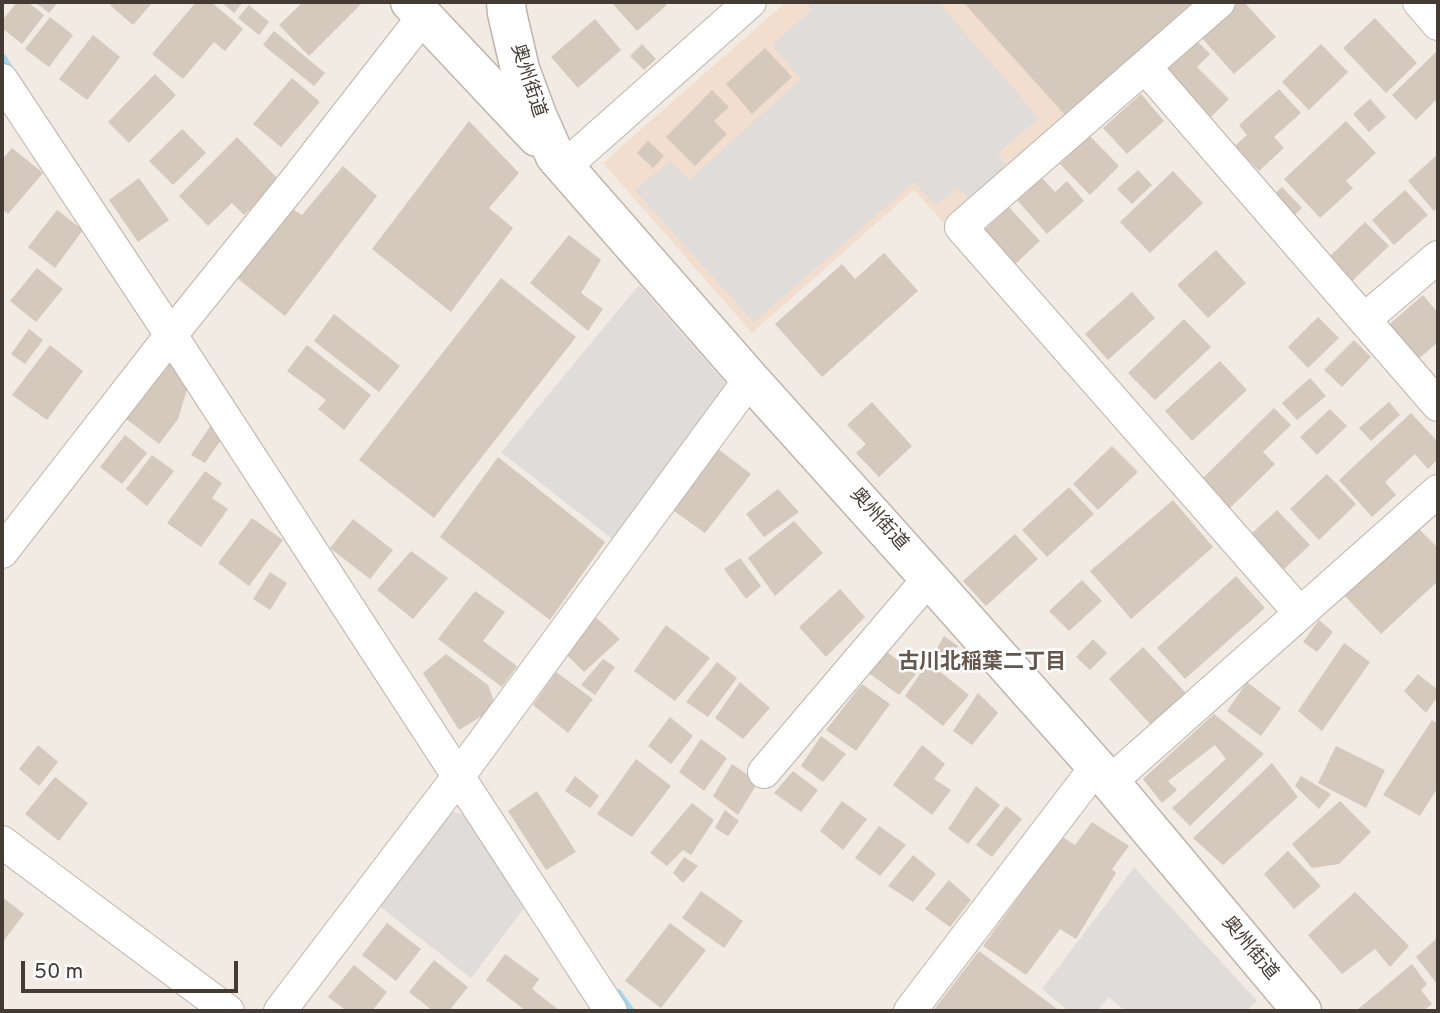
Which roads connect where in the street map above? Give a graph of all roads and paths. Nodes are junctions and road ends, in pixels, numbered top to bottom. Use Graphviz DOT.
graph roads {
  1 [pos="750,2"];
  2 [pos="1219,2"];
  3 [pos="1419,2"];
  4 [pos="506,7"];
  5 [pos="417,9"];
  6 [pos="1438,24"];
  7 [pos="453,48"];
  8 [pos="1145,67"];
  9 [pos="2,80"];
  10 [pos="560,162"];
  11 [pos="1438,257"];
  12 [pos="1364,320"];
  13 [pos="171,335"];
  14 [pos="750,379"];
  15 [pos="1438,405"];
  16 [pos="1438,491"];
  17 [pos="2,552"];
  18 [pos="929,578"];
  19 [pos="1300,613"];
  20 [pos="764,772"];
  21 [pos="1103,775"];
  22 [pos="458,777"];
  23 [pos="2,842"];
  24 [pos="228,1011"];
  25 [pos="280,1011"];
  26 [pos="611,1011"];
  27 [pos="910,1011"];
  28 [pos="1302,1011"];
  1 -- 10 [label="street"];
  2 -- 8 [label="street"];
  3 -- 6 [label="street"];
  4 -- 7 [label="street"];
  4 -- 10 [label="street, 奥州街道"];
  5 -- 7 [label="street"];
  5 -- 13 [label="street"];
  7 -- 10 [label="street"];
  8 -- 12 [label="street"];
  8 -- 19 [label="street"];
  9 -- 13 [label="street"];
  10 -- 14 [label="street, 奥州街道"];
  11 -- 12 [label="street"];
  12 -- 15 [label="street"];
  13 -- 17 [label="street"];
  13 -- 22 [label="street"];
  14 -- 18 [label="street, 奥州街道"];
  14 -- 22 [label="street"];
  16 -- 19 [label="street"];
  18 -- 20 [label="street"];
  18 -- 21 [label="street, 奥州街道"];
  19 -- 21 [label="street"];
  21 -- 27 [label="street"];
  21 -- 28 [label="street, 奥州街道"];
  22 -- 25 [label="street"];
  22 -- 26 [label="street"];
  23 -- 24 [label="street"];
}
